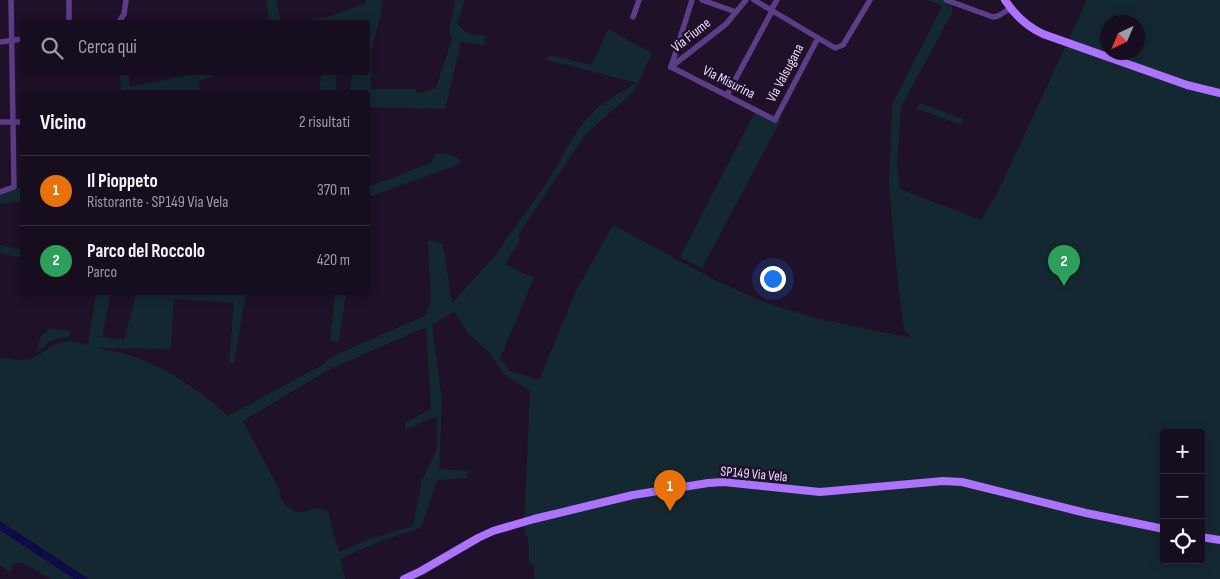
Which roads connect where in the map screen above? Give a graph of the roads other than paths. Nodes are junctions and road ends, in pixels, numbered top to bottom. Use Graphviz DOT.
graph roads {
  1 [pos="12,0"];
  2 [pos="68,0"];
  3 [pos="126,0"];
  4 [pos="639,0"];
  5 [pos="692,0"];
  6 [pos="702,0"];
  7 [pos="746,0"];
  8 [pos="754,0"];
  9 [pos="777,0"];
  10 [pos="870,0"];
  11 [pos="946,0"];
  12 [pos="1005,0"];
  13 [pos="1011,8"];
  14 [pos="771,10"];
  15 [pos="736,12"];
  16 [pos="633,17"];
  17 [pos="69,20"];
  18 [pos="120,20"];
  19 [pos="818,38"];
  20 [pos="20,39"];
  21 [pos="11,41"];
  22 [pos="0,42"];
  23 [pos="671,67"];
  24 [pos="1220,93"];
  25 [pos="727,95"];
  26 [pos="775,120"];
  27 [pos="0,122"];
  28 [pos="13,122"];
  29 [pos="20,122"];
  30 [pos="0,192"];
  31 [pos="1160,528"];
  32 [pos="1205,538"];
  33 [pos="1220,540"];
  34 [pos="404,579"];
  1 -- 21 [label="street"];
  2 -- 17 [label="street"];
  3 -- 18 [label="street"];
  4 -- 16 [label="street"];
  5 -- 23 [label="street"];
  6 -- 15 [label="street"];
  7 -- 15 [label="street, Via Fiume"];
  8 -- 14 [label="street"];
  9 -- 14 [label="street"];
  10 -- 19 [label="street"];
  11 -- 13 [label="street"];
  12 -- 13 [label="street"];
  13 -- 24 [label="street"];
  14 -- 19 [label="street"];
  14 -- 25 [label="street"];
  15 -- 23 [label="street, Via Fiume"];
  19 -- 26 [label="street, Via Valsugana"];
  20 -- 21 [label="street"];
  21 -- 22 [label="street"];
  21 -- 28 [label="street"];
  23 -- 25 [label="street, Via Misurina"];
  25 -- 26 [label="street, Via Misurina"];
  27 -- 28 [label="street"];
  28 -- 29 [label="street"];
  28 -- 30 [label="street"];
  31 -- 34 [label="street, SP149 Via Vela"];
  32 -- 33 [label="street"];
}
